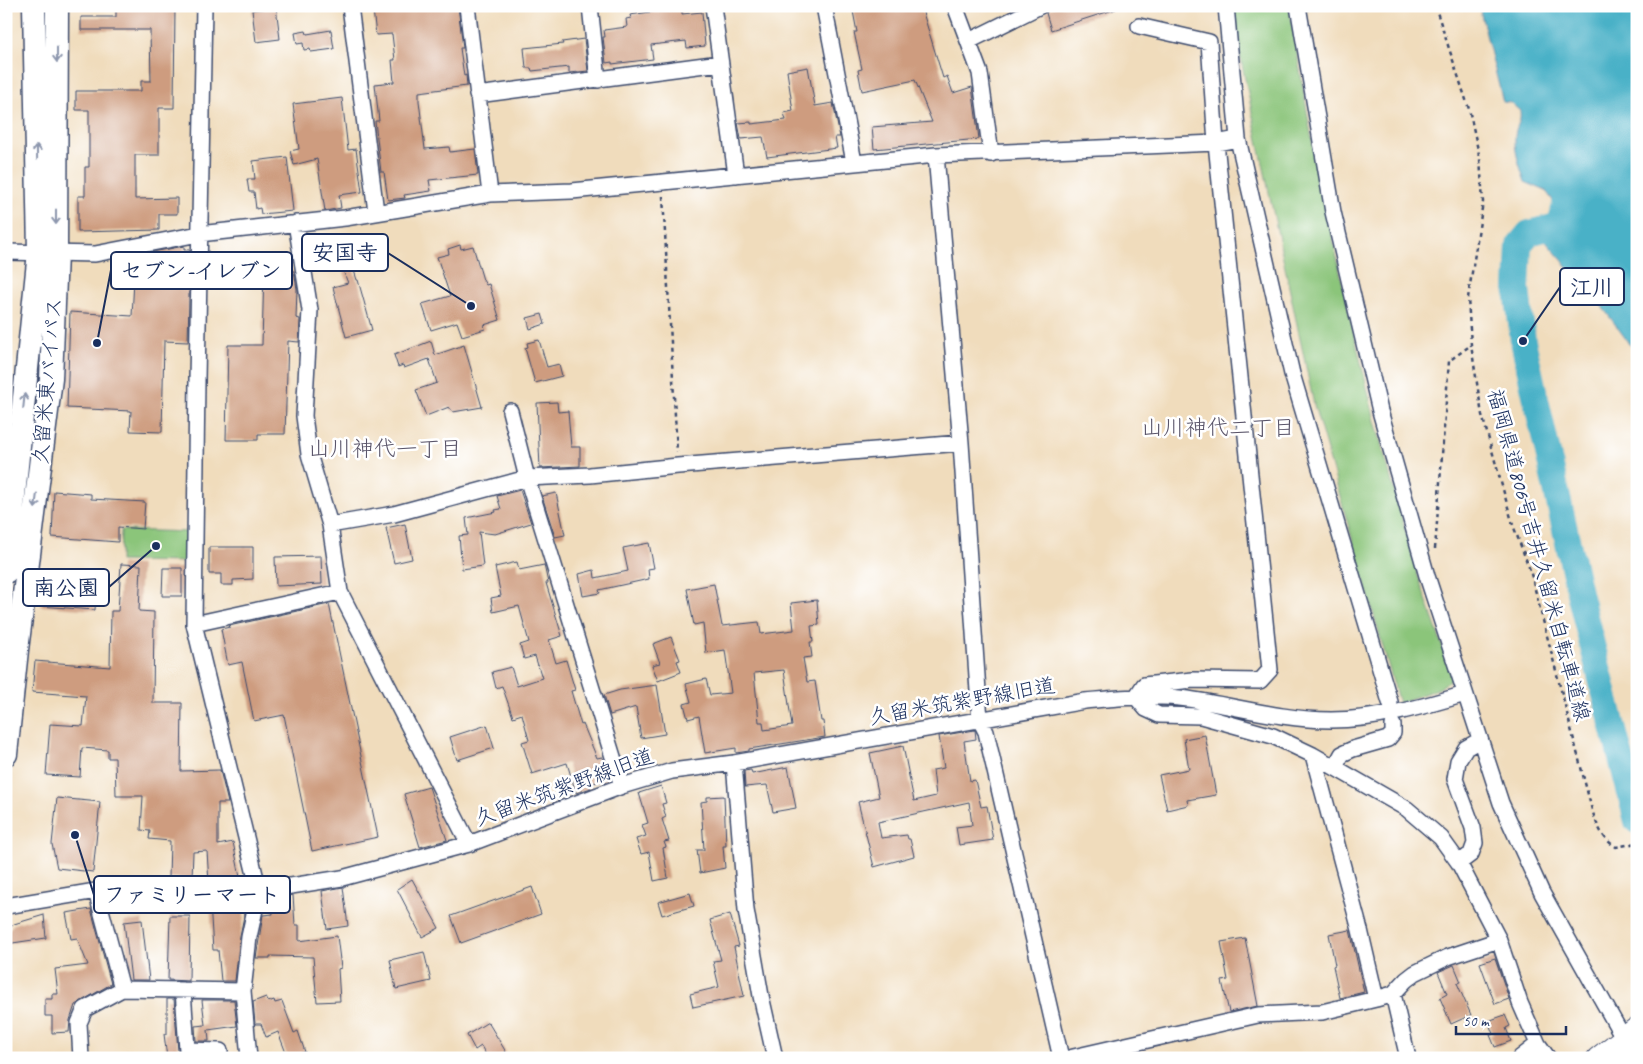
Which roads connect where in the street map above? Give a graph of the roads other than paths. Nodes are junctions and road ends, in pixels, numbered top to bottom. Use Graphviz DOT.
graph roads {
  1 [pos="34,6"];
  2 [pos="57,6"];
  3 [pos="204,6"];
  4 [pos="350,6"];
  5 [pos="467,6"];
  6 [pos="590,6"];
  7 [pos="713,6"];
  8 [pos="824,6"];
  9 [pos="955,6"];
  10 [pos="1040,6"];
  11 [pos="1226,6"];
  12 [pos="1298,6"];
  13 [pos="1140,26"];
  14 [pos="969,41"];
  15 [pos="720,63"];
  16 [pos="598,80"];
  17 [pos="477,95"];
  18 [pos="1238,139"];
  19 [pos="1216,143"];
  20 [pos="992,154"];
  21 [pos="936,155"];
  22 [pos="854,162"];
  23 [pos="736,175"];
  24 [pos="490,194"];
  25 [pos="376,212"];
  26 [pos="296,223"];
  27 [pos="199,234"];
  28 [pos="6,252"];
  29 [pos="47,253"];
  30 [pos="510,411"];
  31 [pos="961,443"];
  32 [pos="526,478"];
  33 [pos="330,525"];
  34 [pos="6,572"];
  35 [pos="340,592"];
  36 [pos="194,624"];
  37 [pos="1465,694"];
  38 [pos="1136,696"];
  39 [pos="1390,702"];
  40 [pos="980,720"];
  41 [pos="1393,725"];
  42 [pos="1480,740"];
  43 [pos="6,754"];
  44 [pos="1313,755"];
  45 [pos="734,763"];
  46 [pos="1335,767"];
  47 [pos="622,786"];
  48 [pos="469,844"];
  49 [pos="1459,863"];
  50 [pos="96,891"];
  51 [pos="259,891"];
  52 [pos="6,906"];
  53 [pos="1499,940"];
  54 [pos="122,989"];
  55 [pos="184,990"];
  56 [pos="243,991"];
  57 [pos="1393,994"];
  58 [pos="1376,999"];
  59 [pos="1630,1032"];
  60 [pos="1538,1044"];
  61 [pos="1636,1057"];
  62 [pos="80,1058"];
  63 [pos="219,1058"];
  64 [pos="249,1058"];
  65 [pos="776,1058"];
  66 [pos="1061,1058"];
  67 [pos="1069,1058"];
  68 [pos="1408,1058"];
  69 [pos="1520,1058"];
  70 [pos="1548,1058"];
  71 [pos="1597,1058"];
  29 -- 1 [label="highway, 久留米東バイパス, one-way"];
  2 -- 29 [label="highway, 久留米東バイパス, one-way"];
  3 -- 27 [label="street"];
  4 -- 25 [label="street"];
  5 -- 17 [label="street"];
  6 -- 16 [label="street"];
  7 -- 15 [label="street"];
  8 -- 22 [label="street"];
  9 -- 14 [label="street"];
  10 -- 14 [label="street"];
  11 -- 18 [label="street"];
  12 -- 37 [label="street"];
  13 -- 19 [label="street"];
  14 -- 20 [label="street"];
  15 -- 16 [label="street"];
  15 -- 23 [label="street"];
  16 -- 17 [label="street"];
  17 -- 24 [label="street"];
  18 -- 19 [label="street"];
  18 -- 39 [label="street"];
  19 -- 20 [label="street"];
  19 -- 38 [label="street"];
  20 -- 21 [label="street"];
  21 -- 22 [label="street"];
  21 -- 31 [label="street"];
  22 -- 23 [label="street"];
  23 -- 24 [label="street"];
  24 -- 25 [label="street"];
  25 -- 26 [label="street"];
  26 -- 27 [label="street"];
  26 -- 33 [label="street"];
  27 -- 29 [label="street"];
  27 -- 36 [label="street"];
  28 -- 29 [label="street"];
  34 -- 29 [label="highway, 久留米東バイパス, one-way"];
  29 -- 43 [label="highway, 久留米東バイパス, one-way"];
  30 -- 32 [label="street"];
  31 -- 32 [label="street"];
  31 -- 40 [label="street"];
  32 -- 33 [label="street"];
  32 -- 47 [label="street"];
  33 -- 35 [label="street"];
  35 -- 36 [label="street"];
  35 -- 48 [label="street"];
  36 -- 51 [label="street"];
  37 -- 38 [label="street, 久留米筑紫野線旧道"];
  37 -- 42 [label="street"];
  38 -- 40 [label="street, 久留米筑紫野線旧道"];
  38 -- 44 [label="street"];
  40 -- 45 [label="street, 久留米筑紫野線旧道"];
  40 -- 66 [label="street"];
  41 -- 46 [label="street"];
  42 -- 49 [label="street"];
  42 -- 59 [label="street"];
  44 -- 46 [label="street"];
  44 -- 58 [label="street"];
  45 -- 47 [label="street, 久留米筑紫野線旧道"];
  45 -- 65 [label="street"];
  46 -- 49 [label="street"];
  47 -- 48 [label="street, 久留米筑紫野線旧道"];
  48 -- 51 [label="street, 久留米筑紫野線旧道"];
  49 -- 53 [label="street"];
  50 -- 51 [label="street, 久留米筑紫野線旧道"];
  50 -- 52 [label="street, 久留米筑紫野線旧道"];
  50 -- 54 [label="street"];
  51 -- 56 [label="street"];
  53 -- 57 [label="street"];
  53 -- 60 [label="street"];
  54 -- 55 [label="street"];
  54 -- 62 [label="street"];
  55 -- 56 [label="street"];
  55 -- 63 [label="street"];
  56 -- 64 [label="street"];
  57 -- 58 [label="street"];
  57 -- 68 [label="street"];
  58 -- 67 [label="street"];
  59 -- 61 [label="main road"];
  59 -- 71 [label="main road"];
  60 -- 69 [label="street"];
  60 -- 70 [label="street"];
}
